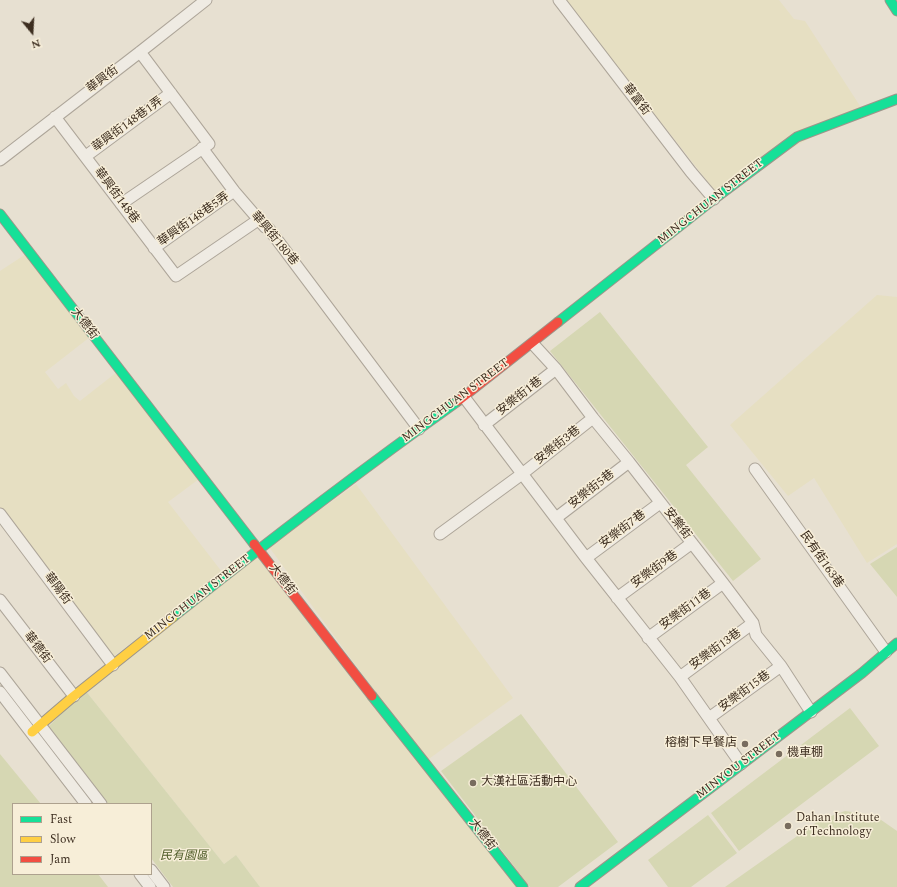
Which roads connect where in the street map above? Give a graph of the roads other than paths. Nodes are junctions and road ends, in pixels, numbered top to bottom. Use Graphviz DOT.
graph roads {
  1 [pos="206,0"];
  2 [pos="559,0"];
  3 [pos="890,0"];
  4 [pos="897,11"];
  5 [pos="140,52"];
  6 [pos="171,93"];
  7 [pos="897,99"];
  8 [pos="55,117"];
  9 [pos="202,148"];
  10 [pos="86,156"];
  11 [pos="0,160"];
  12 [pos="234,191"];
  13 [pos="714,199"];
  14 [pos="121,204"];
  15 [pos="0,214"];
  16 [pos="258,220"];
  17 [pos="154,248"];
  18 [pos="533,344"];
  19 [pos="556,369"];
  20 [pos="464,397"];
  21 [pos="593,418"];
  22 [pos="484,425"];
  23 [pos="419,428"];
  24 [pos="629,462"];
  25 [pos="756,469"];
  26 [pos="522,474"];
  27 [pos="660,503"];
  28 [pos="0,514"];
  29 [pos="556,518"];
  30 [pos="440,534"];
  31 [pos="692,543"];
  32 [pos="258,550"];
  33 [pos="586,558"];
  34 [pos="723,583"];
  35 [pos="617,598"];
  36 [pos="0,600"];
  37 [pos="753,623"];
  38 [pos="648,638"];
  39 [pos="897,643"];
  40 [pos="886,652"];
  41 [pos="113,665"];
  42 [pos="780,666"];
  43 [pos="0,674"];
  44 [pos="680,677"];
  45 [pos="0,692"];
  46 [pos="74,696"];
  47 [pos="811,712"];
  48 [pos="709,718"];
  49 [pos="36,729"];
  50 [pos="741,764"];
  51 [pos="85,803"];
  52 [pos="100,803"];
  53 [pos="152,871"];
  54 [pos="141,875"];
  55 [pos="150,887"];
  56 [pos="164,887"];
  57 [pos="523,887"];
  58 [pos="580,887"];
  1 -- 5 [label="street, 華興街"];
  2 -- 13 [label="street, 華富街"];
  3 -- 4 [label="street"];
  5 -- 6 [label="street"];
  5 -- 8 [label="street, 華興街"];
  6 -- 9 [label="street"];
  6 -- 10 [label="street, 華興街148巷1弄"];
  7 -- 13 [label="street, MINGCHUAN STREET"];
  8 -- 10 [label="street, 華興街148巷"];
  8 -- 11 [label="street, 華興街"];
  9 -- 12 [label="street, 華興街180巷"];
  9 -- 14 [label="street"];
  10 -- 14 [label="street, 華興街148巷"];
  12 -- 16 [label="street, 華興街180巷"];
  12 -- 17 [label="street, 華興街148巷5弄"];
  13 -- 18 [label="street, MINGCHUAN STREET"];
  14 -- 17 [label="street, 華興街148巷"];
  15 -- 32 [label="street, 大德街"];
  16 -- 17 [label="street, 華興街148巷"];
  16 -- 23 [label="street, 華興街180巷"];
  18 -- 19 [label="street, 安樂街"];
  18 -- 20 [label="street, MINGCHUAN STREET"];
  19 -- 21 [label="street, 安樂街"];
  19 -- 22 [label="street, 安樂街1巷"];
  20 -- 22 [label="street"];
  20 -- 23 [label="street, MINGCHUAN STREET"];
  21 -- 24 [label="street, 安樂街"];
  21 -- 26 [label="street, 安樂街3巷"];
  22 -- 26 [label="street"];
  23 -- 32 [label="street, MINGCHUAN STREET"];
  24 -- 27 [label="street, 安樂街"];
  24 -- 29 [label="street, 安樂街5巷"];
  25 -- 40 [label="street, 民有街163巷"];
  26 -- 29 [label="street"];
  26 -- 30 [label="street, 安樂街3巷"];
  27 -- 31 [label="street, 安樂街"];
  27 -- 33 [label="street, 安樂街7巷"];
  28 -- 41 [label="street, 華陽街"];
  29 -- 33 [label="street"];
  31 -- 34 [label="street, 安樂街"];
  31 -- 35 [label="street, 安樂街9巷"];
  32 -- 41 [label="street, MINGCHUAN STREET"];
  32 -- 57 [label="street, 大德街"];
  33 -- 35 [label="street"];
  34 -- 37 [label="street, 安樂街"];
  34 -- 38 [label="street, 安樂街11巷"];
  35 -- 38 [label="street"];
  36 -- 46 [label="street, 華德街"];
  37 -- 42 [label="street, 安樂街"];
  37 -- 44 [label="street, 安樂街13巷"];
  38 -- 44 [label="street"];
  39 -- 40 [label="street, MINYOU STREET"];
  40 -- 47 [label="street, MINYOU STREET"];
  41 -- 46 [label="street, MINGCHUAN STREET"];
  42 -- 47 [label="street, 安樂街"];
  42 -- 48 [label="street, 安樂街15巷"];
  43 -- 49 [label="street"];
  44 -- 48 [label="street"];
  45 -- 49 [label="street"];
  46 -- 49 [label="street, MINGCHUAN STREET"];
  47 -- 50 [label="street, MINYOU STREET"];
  48 -- 50 [label="street"];
  49 -- 51 [label="street"];
  49 -- 52 [label="street"];
  50 -- 58 [label="street, MINYOU STREET"];
  53 -- 56 [label="street"];
  54 -- 55 [label="street"];
}
